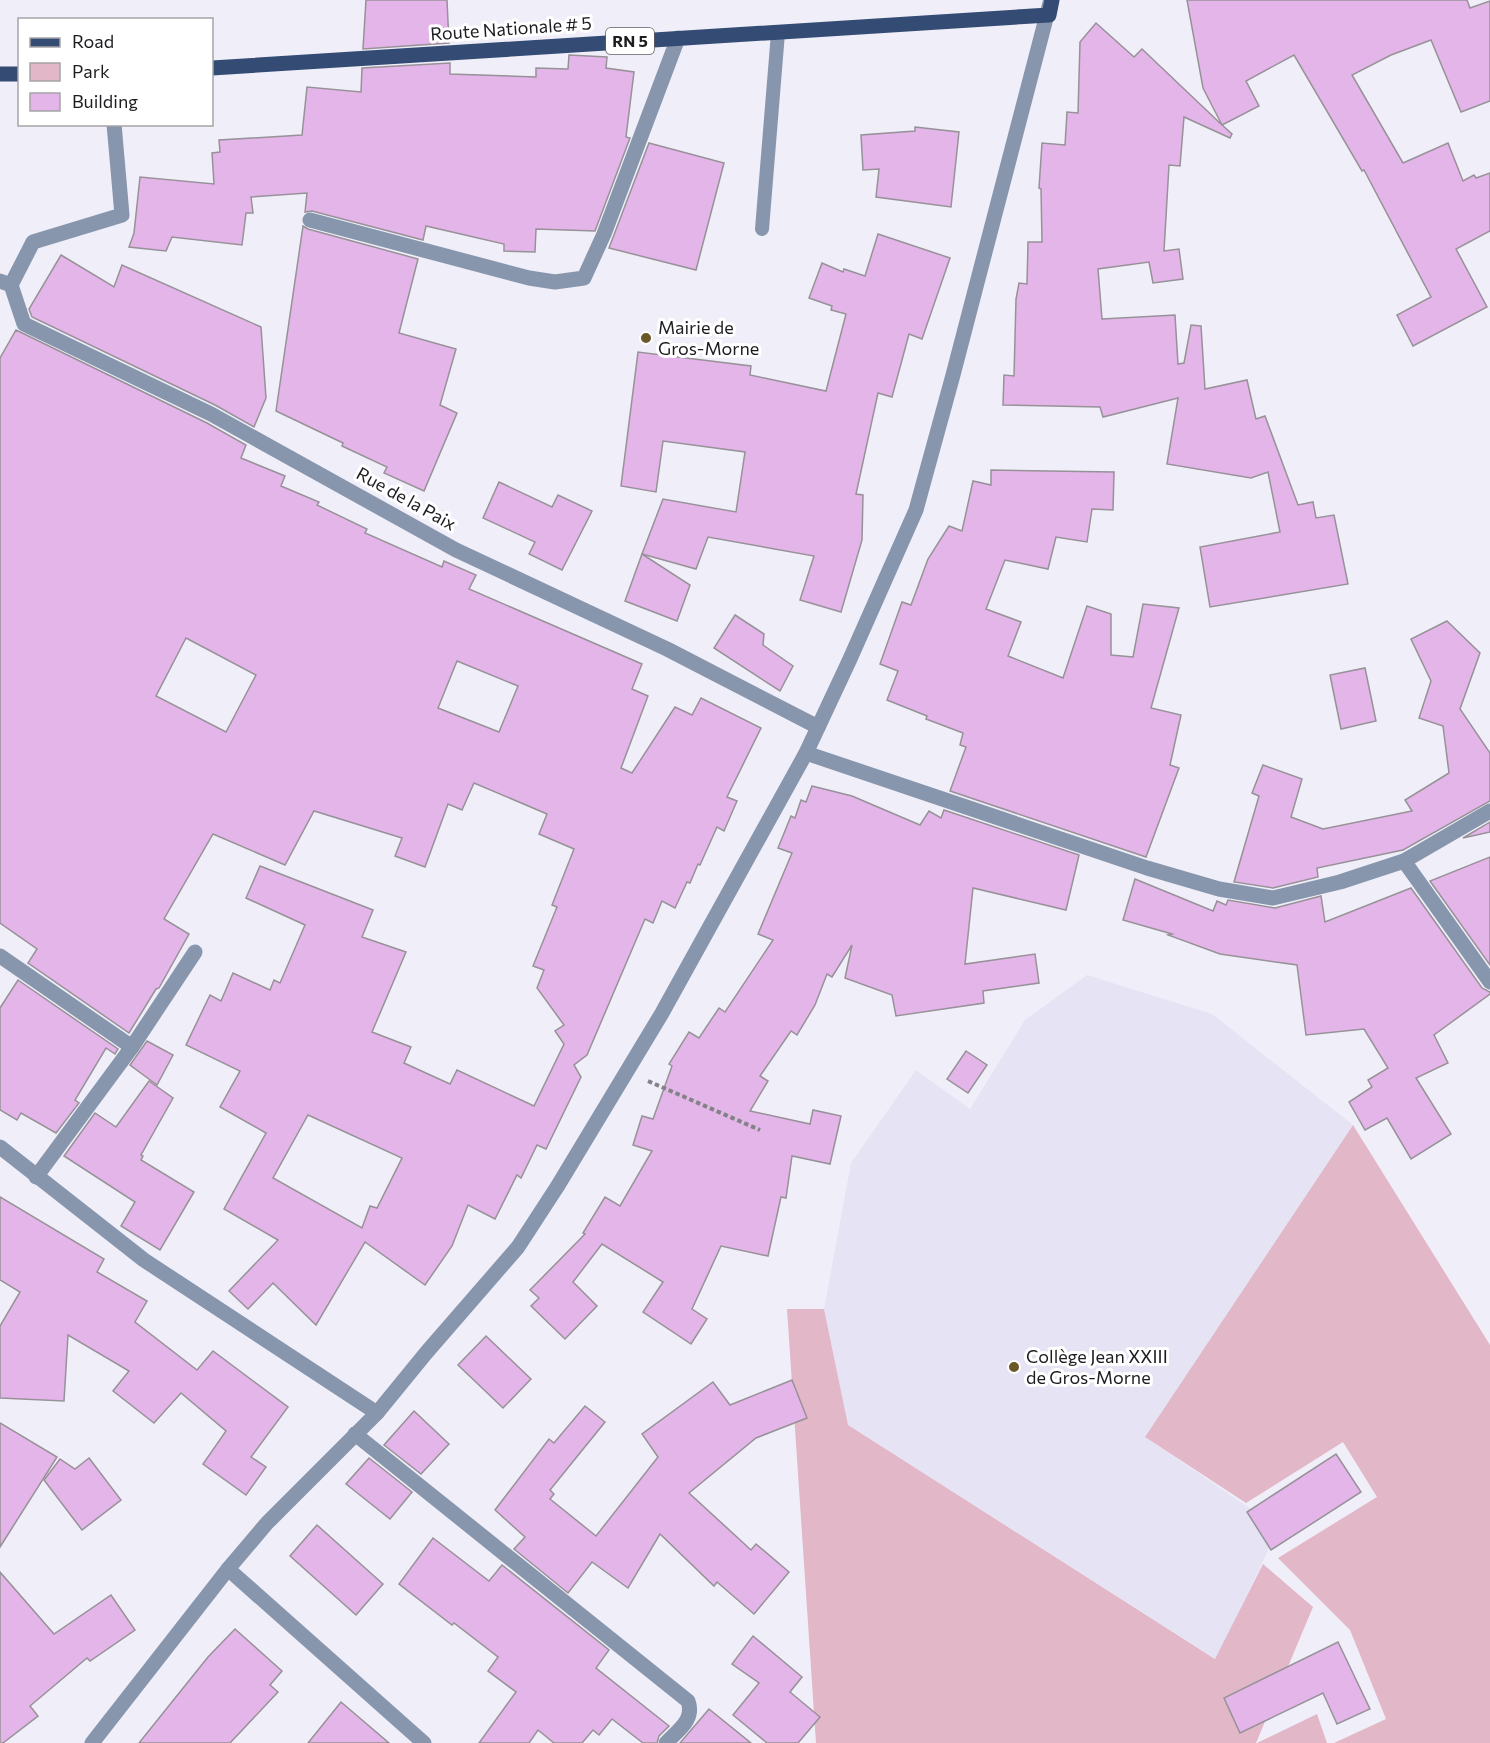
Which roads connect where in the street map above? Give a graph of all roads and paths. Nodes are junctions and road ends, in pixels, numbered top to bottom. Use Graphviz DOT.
graph roads {
  1 [pos="1051,0"];
  2 [pos="778,33"];
  3 [pos="678,38"];
  4 [pos="213,68"];
  5 [pos="0,74"];
  6 [pos="18,74"];
  7 [pos="114,126"];
  8 [pos="310,220"];
  9 [pos="762,229"];
  10 [pos="5,283"];
  11 [pos="819,727"];
  12 [pos="806,753"];
  13 [pos="1490,811"];
  14 [pos="1404,861"];
  15 [pos="195,952"];
  16 [pos="0,956"];
  17 [pos="1490,982"];
  18 [pos="132,1047"];
  19 [pos="628,1072"];
  20 [pos="760,1130"];
  21 [pos="0,1147"];
  22 [pos="36,1177"];
  23 [pos="377,1413"];
  24 [pos="355,1434"];
  25 [pos="228,1569"];
  26 [pos="92,1743"];
  27 [pos="424,1743"];
  28 [pos="666,1743"];
  1 -- 2 [label="main road, Route Nationale # 5 / RN 5"];
  1 -- 11 [label="street"];
  2 -- 3 [label="main road, Route Nationale # 5 / RN 5"];
  2 -- 9 [label="lane"];
  3 -- 4 [label="main road, Route Nationale # 5 / RN 5"];
  3 -- 8 [label="street"];
  5 -- 6 [label="main road"];
  7 -- 10 [label="street"];
  10 -- 11 [label="street, Rue de la Paix"];
  11 -- 12 [label="street"];
  12 -- 14 [label="street"];
  12 -- 19 [label="street"];
  13 -- 14 [label="street"];
  14 -- 17 [label="street"];
  15 -- 18 [label="street"];
  16 -- 18 [label="street"];
  18 -- 22 [label="street"];
  19 -- 20 [label="path"];
  19 -- 23 [label="street"];
  21 -- 22 [label="street"];
  22 -- 23 [label="street"];
  23 -- 24 [label="street"];
  24 -- 25 [label="street"];
  24 -- 28 [label="street"];
  25 -- 26 [label="street"];
  25 -- 27 [label="street"];
}
